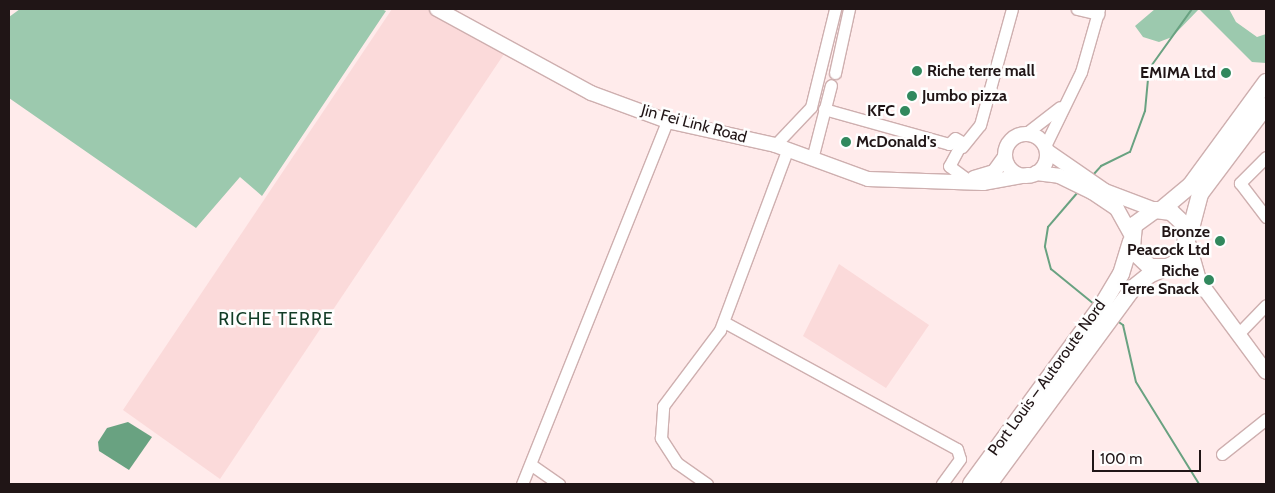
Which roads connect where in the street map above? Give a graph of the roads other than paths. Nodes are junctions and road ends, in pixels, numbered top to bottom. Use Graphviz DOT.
graph roads {
  1 [pos="437,9"];
  2 [pos="835,9"];
  3 [pos="849,9"];
  4 [pos="1012,9"];
  5 [pos="1078,9"];
  6 [pos="1098,11"];
  7 [pos="835,73"];
  8 [pos="1266,82"];
  9 [pos="831,85"];
  10 [pos="1062,106"];
  11 [pos="1266,106"];
  12 [pos="824,109"];
  13 [pos="667,121"];
  14 [pos="1025,134"];
  15 [pos="956,145"];
  16 [pos="781,148"];
  17 [pos="1046,149"];
  18 [pos="813,155"];
  19 [pos="1005,156"];
  20 [pos="1266,157"];
  21 [pos="1032,174"];
  22 [pos="968,180"];
  23 [pos="1158,210"];
  24 [pos="1266,216"];
  25 [pos="1131,238"];
  26 [pos="1189,241"];
  27 [pos="1170,266"];
  28 [pos="1199,281"];
  29 [pos="1266,305"];
  30 [pos="1105,312"];
  31 [pos="724,322"];
  32 [pos="1238,334"];
  33 [pos="1266,372"];
  34 [pos="1266,419"];
  35 [pos="1222,454"];
  36 [pos="533,466"];
  37 [pos="522,484"];
  38 [pos="559,484"];
  39 [pos="707,484"];
  40 [pos="942,484"];
  41 [pos="971,484"];
  42 [pos="989,484"];
  1 -- 13 [label="main road, Jin Fei Link Road"];
  2 -- 16 [label="street"];
  3 -- 7 [label="street"];
  4 -- 15 [label="street"];
  5 -- 6 [label="street"];
  6 -- 10 [label="street"];
  8 -- 23 [label="highway"];
  9 -- 12 [label="street"];
  10 -- 14 [label="street"];
  10 -- 17 [label="street"];
  11 -- 26 [label="highway"];
  12 -- 15 [label="street"];
  12 -- 18 [label="street"];
  13 -- 16 [label="main road, Jin Fei Link Road"];
  13 -- 36 [label="street"];
  14 -- 17 [label="main road"];
  14 -- 19 [label="main road"];
  15 -- 22 [label="street"];
  16 -- 18 [label="main road, Jin Fei Link Road"];
  16 -- 31 [label="street"];
  17 -- 21 [label="main road"];
  17 -- 23 [label="main road"];
  18 -- 22 [label="main road"];
  19 -- 21 [label="main road"];
  19 -- 22 [label="main road"];
  20 -- 24 [label="street"];
  21 -- 22 [label="main road"];
  21 -- 25 [label="main road"];
  23 -- 25 [label="highway"];
  23 -- 26 [label="highway"];
  25 -- 27 [label="highway"];
  25 -- 30 [label="highway, Port Louis – Autoroute Nord"];
  26 -- 27 [label="highway"];
  26 -- 28 [label="main road"];
  27 -- 28 [label="main road"];
  27 -- 30 [label="highway, Port Louis – Autoroute Nord"];
  28 -- 32 [label="main road"];
  29 -- 32 [label="street"];
  30 -- 41 [label="highway, Port Louis – Autoroute Nord"];
  30 -- 42 [label="highway, Port Louis – Autoroute Nord"];
  31 -- 39 [label="street"];
  31 -- 40 [label="street"];
  32 -- 33 [label="main road"];
  34 -- 35 [label="street"];
  36 -- 37 [label="street"];
  36 -- 38 [label="street"];
}
